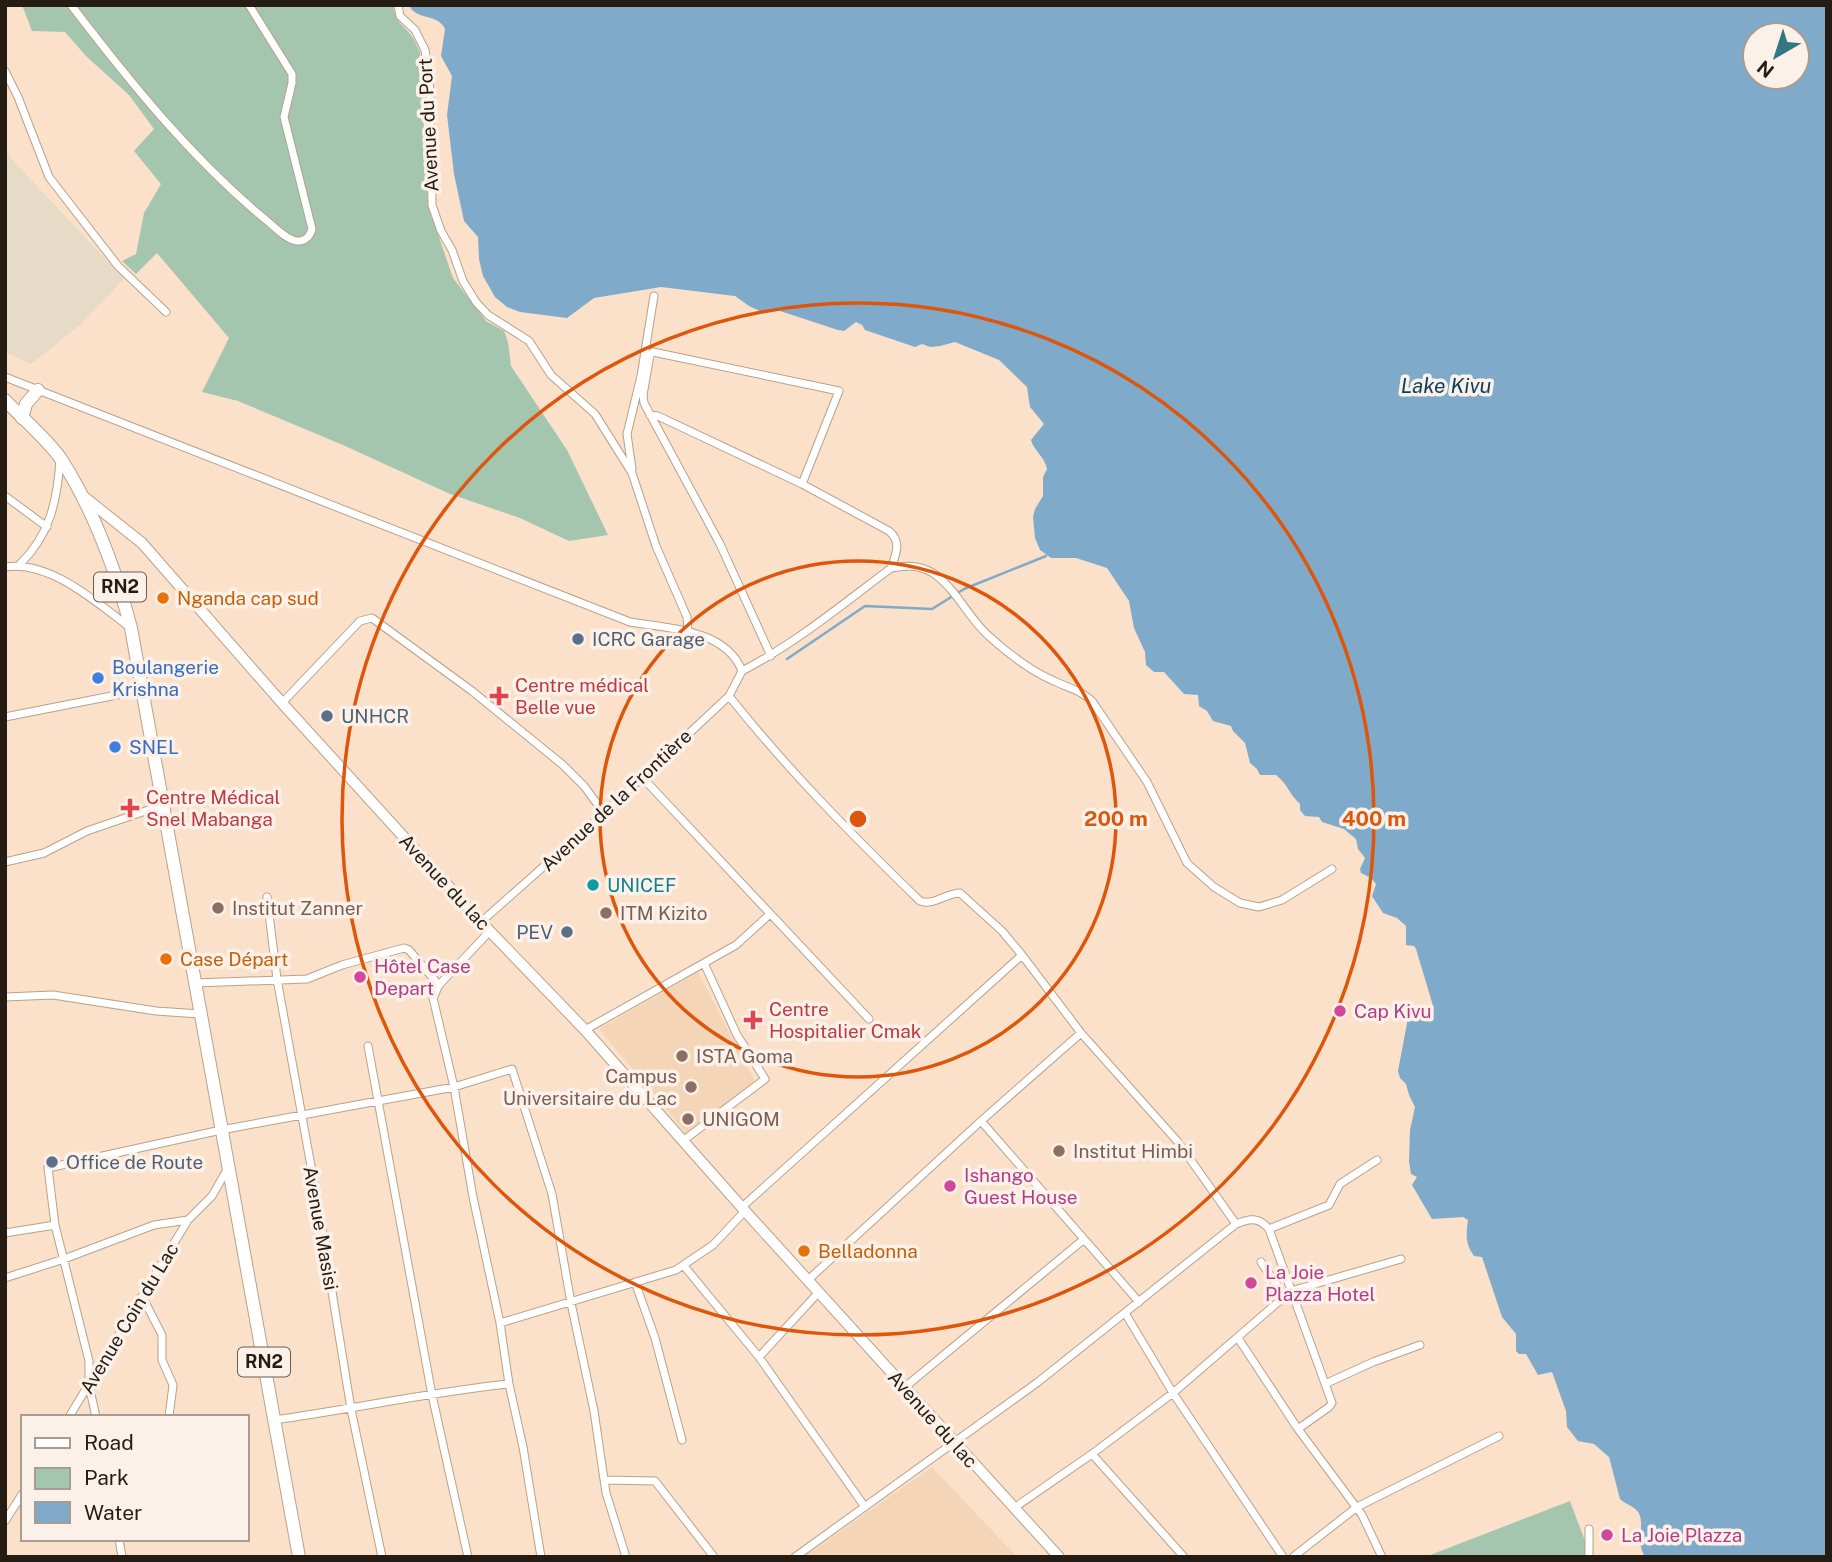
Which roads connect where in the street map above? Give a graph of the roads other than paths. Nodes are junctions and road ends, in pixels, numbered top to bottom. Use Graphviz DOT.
graph roads {
  1 [pos="71,5"];
  2 [pos="249,5"];
  3 [pos="398,5"];
  4 [pos="5,71"];
  5 [pos="654,296"];
  6 [pos="166,312"];
  7 [pos="5,377"];
  8 [pos="38,390"];
  9 [pos="5,400"];
  10 [pos="650,415"];
  11 [pos="22,418"];
  12 [pos="60,458"];
  13 [pos="632,473"];
  14 [pos="802,484"];
  15 [pos="77,490"];
  16 [pos="5,496"];
  17 [pos="47,527"];
  18 [pos="20,564"];
  19 [pos="5,567"];
  20 [pos="891,568"];
  21 [pos="131,628"];
  22 [pos="688,631"];
  23 [pos="771,656"];
  24 [pos="742,671"];
  25 [pos="142,690"];
  26 [pos="729,696"];
  27 [pos="282,703"];
  28 [pos="5,717"];
  29 [pos="642,777"];
  30 [pos="163,805"];
  31 [pos="604,813"];
  32 [pos="5,862"];
  33 [pos="1332,869"];
  34 [pos="267,897"];
  35 [pos="770,914"];
  36 [pos="486,926"];
  37 [pos="1022,955"];
  38 [pos="704,963"];
  39 [pos="277,979"];
  40 [pos="194,983"];
  41 [pos="439,985"];
  42 [pos="5,997"];
  43 [pos="200,1014"];
  44 [pos="869,1019"];
  45 [pos="585,1030"];
  46 [pos="1081,1033"];
  47 [pos="368,1046"];
  48 [pos="454,1087"];
  49 [pos="379,1102"];
  50 [pos="301,1116"];
  51 [pos="981,1121"];
  52 [pos="221,1129"];
  53 [pos="684,1140"];
  54 [pos="1377,1160"];
  55 [pos="228,1168"];
  56 [pos="744,1209"];
  57 [pos="188,1220"];
  58 [pos="1236,1224"];
  59 [pos="55,1225"];
  60 [pos="1269,1229"];
  61 [pos="5,1233"];
  62 [pos="1083,1240"];
  63 [pos="64,1259"];
  64 [pos="1401,1259"];
  65 [pos="1261,1262"];
  66 [pos="684,1266"];
  67 [pos="5,1278"];
  68 [pos="808,1280"];
  69 [pos="635,1282"];
  70 [pos="819,1292"];
  71 [pos="1288,1294"];
  72 [pos="142,1296"];
  73 [pos="1139,1302"];
  74 [pos="571,1303"];
  75 [pos="1125,1313"];
  76 [pos="500,1323"];
  77 [pos="1238,1338"];
  78 [pos="1420,1345"];
  79 [pos="759,1356"];
  80 [pos="509,1384"];
  81 [pos="1325,1384"];
  82 [pos="89,1385"];
  83 [pos="905,1387"];
  84 [pos="1173,1393"];
  85 [pos="432,1395"];
  86 [pos="351,1409"];
  87 [pos="70,1415"];
  88 [pos="96,1415"];
  89 [pos="169,1415"];
  90 [pos="274,1420"];
  91 [pos="1298,1429"];
  92 [pos="1499,1436"];
  93 [pos="682,1440"];
  94 [pos="954,1442"];
  95 [pos="1092,1454"];
  96 [pos="604,1480"];
  97 [pos="21,1496"];
  98 [pos="865,1507"];
  99 [pos="1357,1507"];
  100 [pos="1014,1508"];
  101 [pos="5,1521"];
  102 [pos="1589,1529"];
  103 [pos="299,1556"];
  104 [pos="382,1557"];
  105 [pos="468,1557"];
  106 [pos="541,1557"];
  107 [pos="626,1557"];
  108 [pos="714,1557"];
  109 [pos="795,1557"];
  110 [pos="1059,1557"];
  111 [pos="1184,1557"];
  112 [pos="1283,1557"];
  113 [pos="1293,1557"];
  114 [pos="1382,1557"];
  115 [pos="1589,1557"];
  1 -- 2 [label="street"];
  3 -- 13 [label="street, Avenue du Port"];
  4 -- 6 [label="street"];
  5 -- 13 [label="street"];
  7 -- 8 [label="street"];
  8 -- 11 [label="main road"];
  8 -- 22 [label="street"];
  9 -- 11 [label="main road, RN2"];
  10 -- 14 [label="street"];
  10 -- 14 [label="street"];
  10 -- 23 [label="street"];
  11 -- 12 [label="main road, RN2"];
  12 -- 15 [label="main road, RN2"];
  12 -- 17 [label="street"];
  13 -- 22 [label="street, Avenue du Port"];
  14 -- 20 [label="street"];
  15 -- 21 [label="main road, RN2"];
  15 -- 27 [label="main road, Avenue du lac"];
  16 -- 17 [label="street"];
  17 -- 18 [label="street"];
  18 -- 19 [label="street"];
  18 -- 21 [label="street"];
  20 -- 23 [label="street"];
  20 -- 33 [label="street"];
  21 -- 25 [label="main road, RN2"];
  22 -- 24 [label="street"];
  23 -- 24 [label="street"];
  24 -- 26 [label="street, Avenue de la Frontière"];
  25 -- 28 [label="street"];
  25 -- 30 [label="main road, RN2"];
  26 -- 29 [label="street, Avenue de la Frontière"];
  26 -- 37 [label="street"];
  27 -- 31 [label="street"];
  27 -- 36 [label="main road, Avenue du lac"];
  29 -- 31 [label="street, Avenue de la Frontière"];
  29 -- 35 [label="street"];
  30 -- 32 [label="street"];
  30 -- 40 [label="main road, RN2"];
  31 -- 36 [label="street, Avenue de la Frontière"];
  34 -- 39 [label="street, Avenue Masisi"];
  35 -- 38 [label="street"];
  35 -- 44 [label="street"];
  36 -- 41 [label="street, Avenue de la Frontière"];
  36 -- 45 [label="main road, Avenue du lac"];
  37 -- 46 [label="street"];
  37 -- 56 [label="street"];
  38 -- 45 [label="street"];
  38 -- 53 [label="street"];
  39 -- 40 [label="street"];
  39 -- 41 [label="street"];
  39 -- 50 [label="street, Avenue Masisi"];
  40 -- 43 [label="main road, RN2"];
  41 -- 48 [label="street"];
  42 -- 43 [label="street"];
  43 -- 52 [label="main road, RN2"];
  45 -- 53 [label="main road, Avenue du lac"];
  46 -- 51 [label="street"];
  46 -- 58 [label="street"];
  47 -- 49 [label="street"];
  48 -- 49 [label="street"];
  48 -- 74 [label="street"];
  48 -- 76 [label="street"];
  49 -- 50 [label="street"];
  49 -- 85 [label="street"];
  50 -- 52 [label="street"];
  50 -- 86 [label="street, Avenue Masisi"];
  51 -- 62 [label="street"];
  51 -- 68 [label="street"];
  52 -- 55 [label="main road, RN2"];
  52 -- 59 [label="street"];
  53 -- 56 [label="main road, Avenue du lac"];
  54 -- 60 [label="street"];
  55 -- 57 [label="street, Avenue Coin du Lac"];
  55 -- 90 [label="main road, RN2"];
  56 -- 66 [label="street"];
  56 -- 68 [label="main road, Avenue du lac"];
  57 -- 63 [label="street"];
  57 -- 72 [label="street, Avenue Coin du Lac"];
  58 -- 60 [label="street"];
  58 -- 73 [label="street"];
  59 -- 61 [label="street"];
  59 -- 63 [label="street"];
  60 -- 71 [label="street"];
  62 -- 73 [label="street"];
  62 -- 83 [label="street"];
  63 -- 67 [label="street"];
  63 -- 82 [label="street"];
  64 -- 71 [label="street"];
  65 -- 71 [label="street"];
  66 -- 69 [label="street"];
  66 -- 79 [label="street"];
  68 -- 70 [label="main road, Avenue du lac"];
  69 -- 74 [label="street"];
  69 -- 93 [label="street"];
  70 -- 79 [label="street"];
  70 -- 83 [label="main road, Avenue du lac"];
  71 -- 77 [label="street"];
  71 -- 81 [label="street"];
  72 -- 82 [label="street, Avenue Coin du Lac"];
  72 -- 89 [label="street"];
  73 -- 75 [label="street"];
  74 -- 76 [label="street"];
  74 -- 96 [label="street"];
  75 -- 84 [label="street"];
  75 -- 94 [label="street"];
  76 -- 80 [label="street"];
  77 -- 84 [label="street"];
  77 -- 91 [label="street"];
  78 -- 81 [label="street"];
  79 -- 98 [label="street"];
  80 -- 85 [label="street"];
  80 -- 106 [label="street"];
  81 -- 91 [label="street"];
  82 -- 87 [label="street, Avenue Coin du Lac"];
  82 -- 88 [label="street"];
  83 -- 94 [label="main road, Avenue du lac"];
  84 -- 95 [label="street"];
  84 -- 112 [label="street"];
  85 -- 86 [label="street"];
  85 -- 105 [label="street"];
  86 -- 90 [label="street"];
  86 -- 104 [label="street, Avenue Masisi"];
  90 -- 103 [label="main road, RN2"];
  91 -- 99 [label="street"];
  92 -- 99 [label="street"];
  94 -- 98 [label="street"];
  94 -- 100 [label="main road, Avenue du lac"];
  95 -- 100 [label="street"];
  95 -- 111 [label="street"];
  96 -- 107 [label="street"];
  96 -- 108 [label="street"];
  97 -- 101 [label="street"];
  98 -- 109 [label="street"];
  99 -- 113 [label="street"];
  99 -- 114 [label="street"];
  100 -- 110 [label="main road, Avenue du lac"];
  102 -- 115 [label="street"];
}
